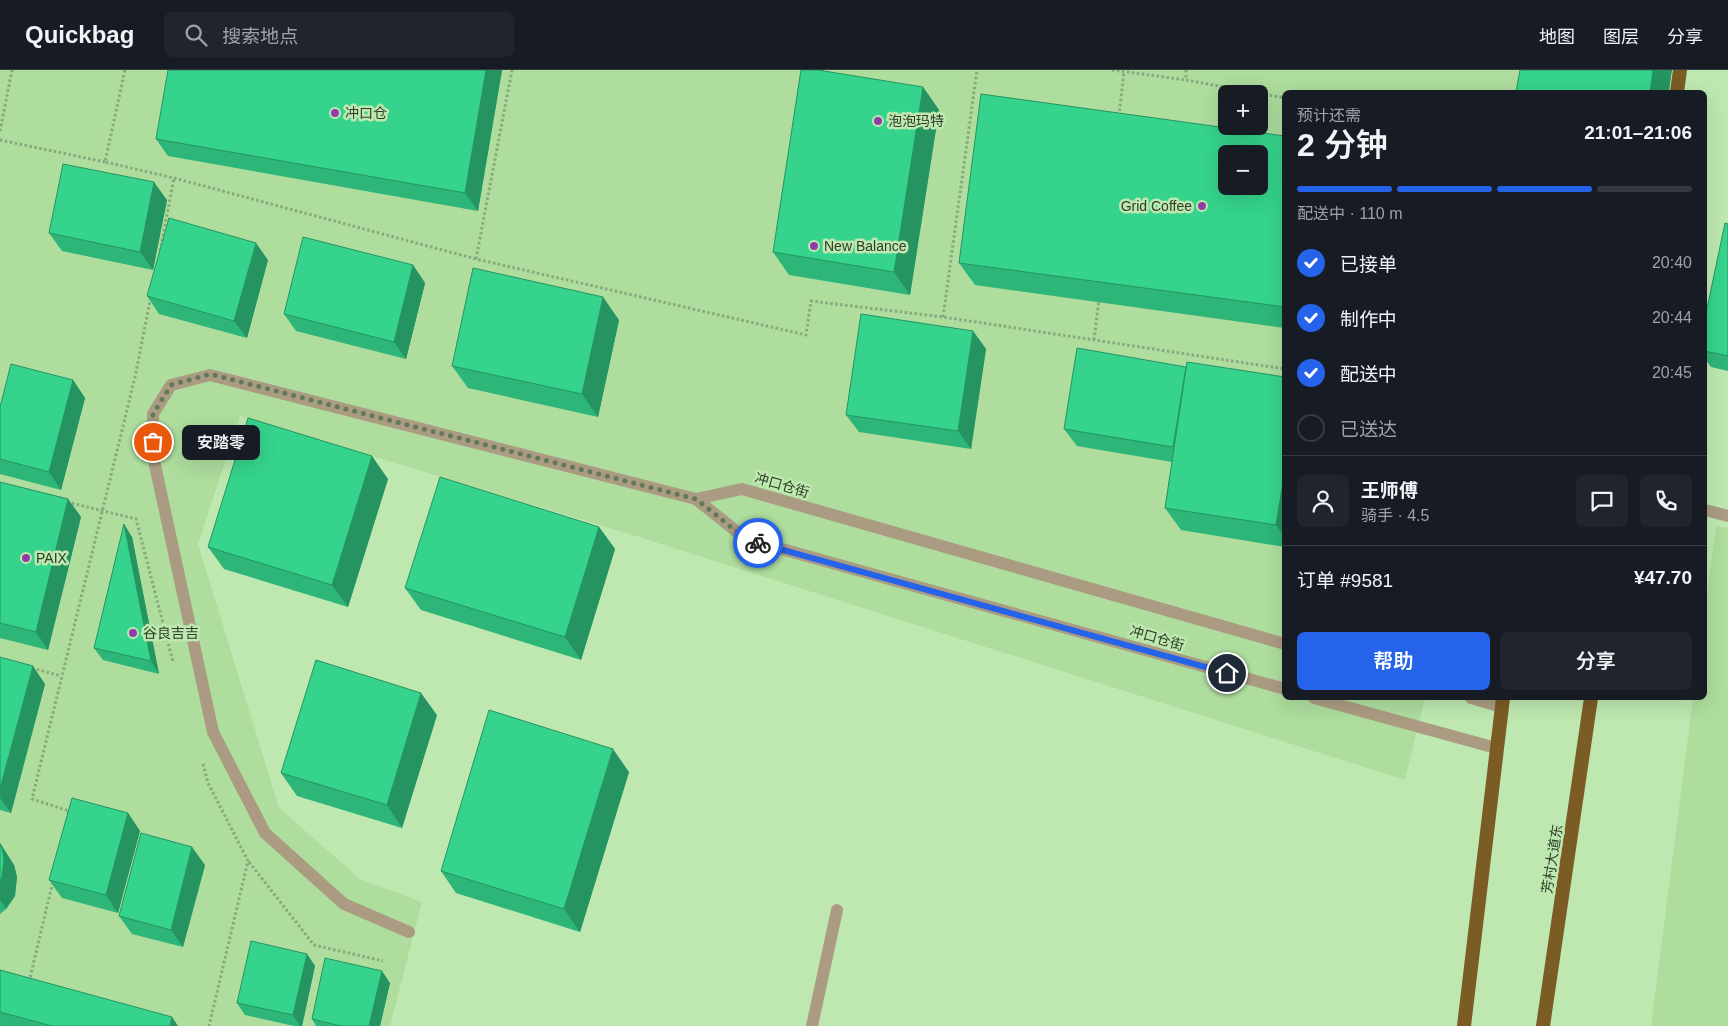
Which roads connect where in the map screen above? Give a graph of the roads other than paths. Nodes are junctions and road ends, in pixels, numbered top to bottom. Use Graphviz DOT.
graph roads {
  1 [pos="1680,70"];
  2 [pos="1677,90"];
  3 [pos="696,499"];
  4 [pos="1707,511"];
  5 [pos="1728,516"];
  6 [pos="1282,643"];
  7 [pos="1282,688"];
  8 [pos="1321,700"];
  9 [pos="1488,700"];
  10 [pos="1591,700"];
  11 [pos="1503,702"];
  12 [pos="1496,748"];
  13 [pos="837,910"];
  14 [pos="409,932"];
  15 [pos="812,1026"];
  16 [pos="1464,1026"];
  17 [pos="1543,1026"];
  1 -- 2 [label="highway"];
  3 -- 6 [label="street, 冲口仓街"];
  3 -- 7 [label="street, 冲口仓街"];
  3 -- 14 [label="street"];
  4 -- 5 [label="street"];
  8 -- 12 [label="street"];
  9 -- 11 [label="street"];
  10 -- 17 [label="highway, 芳村大道东"];
  11 -- 12 [label="highway"];
  12 -- 16 [label="highway"];
  13 -- 15 [label="street"];
}
